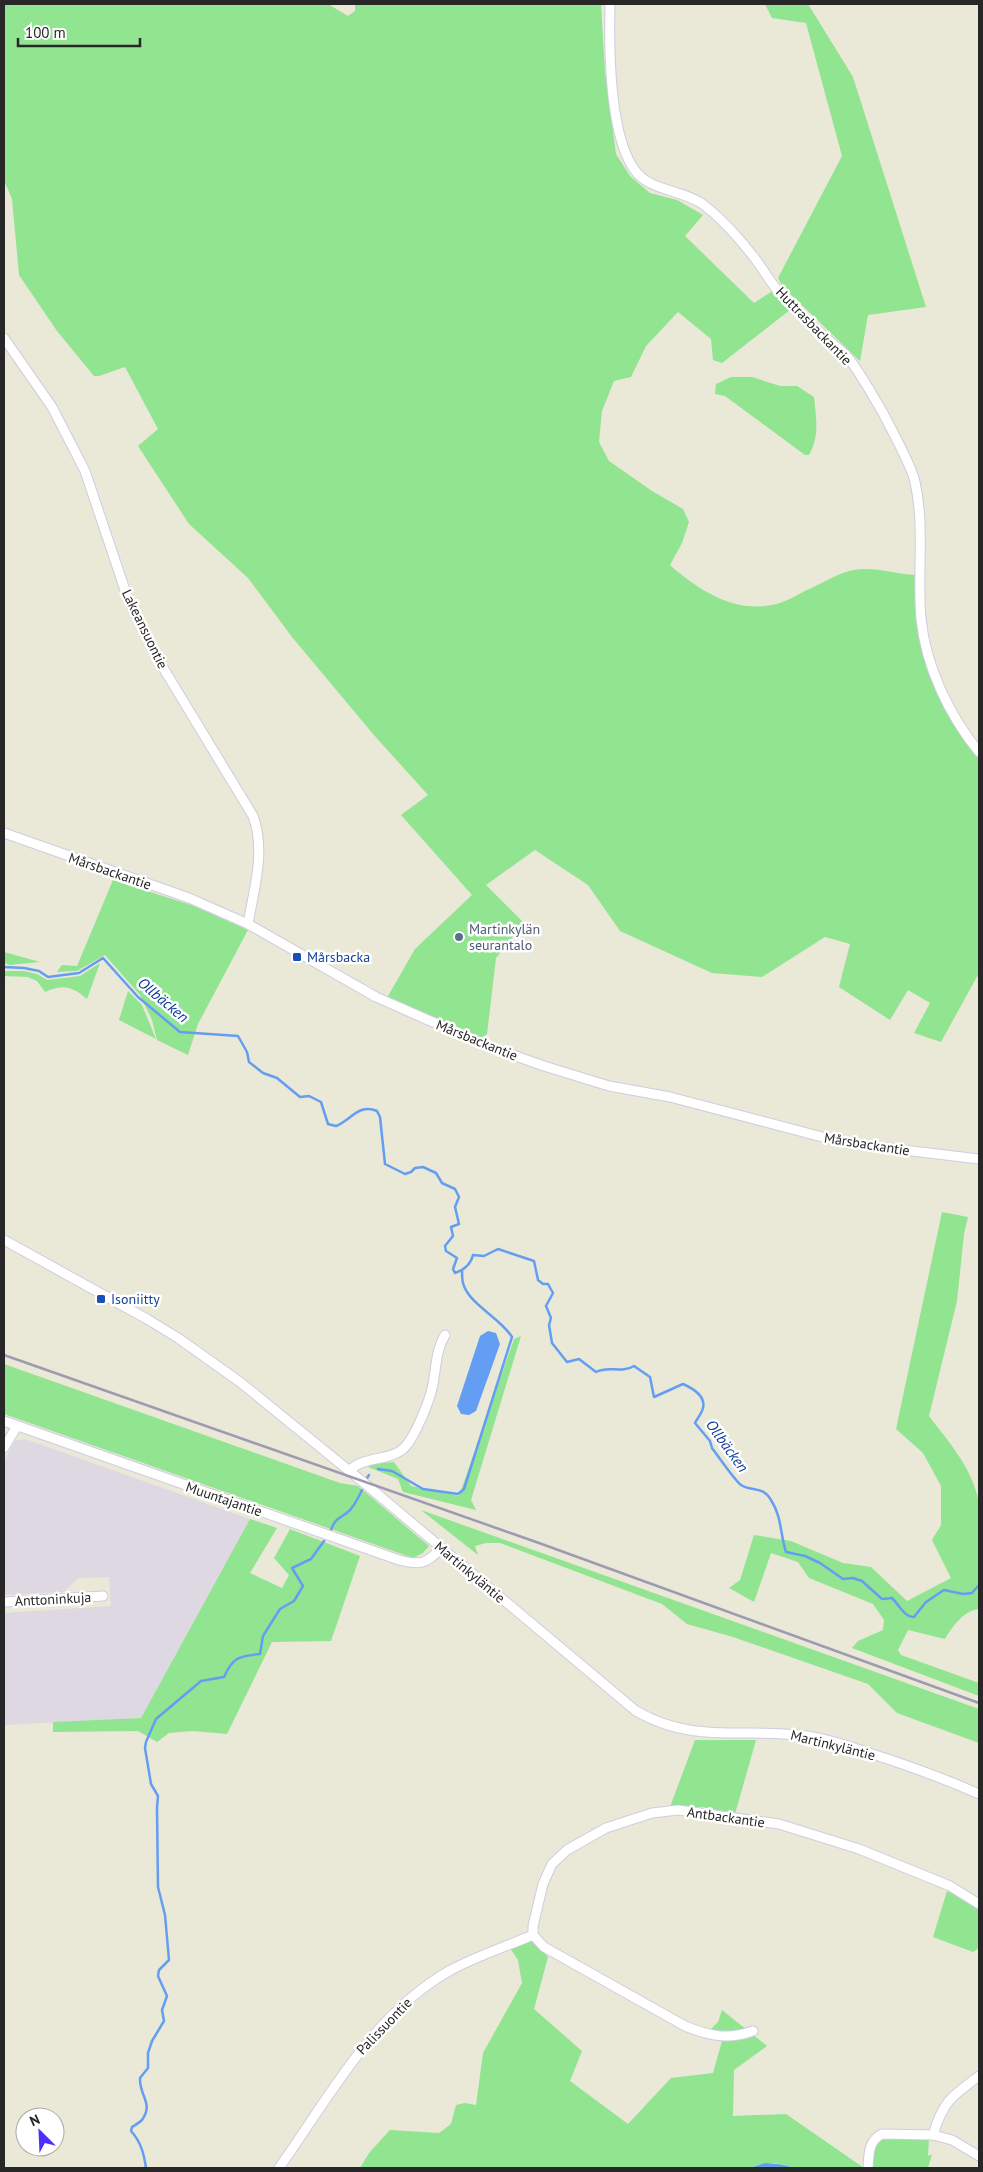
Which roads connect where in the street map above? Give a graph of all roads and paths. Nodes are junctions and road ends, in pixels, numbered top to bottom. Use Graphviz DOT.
graph roads {
  1 [pos="610,4"];
  2 [pos="4,338"];
  3 [pos="979,752"];
  4 [pos="4,833"];
  5 [pos="248,924"];
  6 [pos="979,1159"];
  7 [pos="4,1240"];
  8 [pos="445,1335"];
  9 [pos="4,1421"];
  10 [pos="16,1426"];
  11 [pos="4,1448"];
  12 [pos="349,1471"];
  13 [pos="440,1548"];
  14 [pos="103,1596"];
  15 [pos="4,1602"];
  16 [pos="979,1794"];
  17 [pos="979,1904"];
  18 [pos="533,1934"];
  19 [pos="753,2031"];
  20 [pos="979,2076"];
  21 [pos="933,2135"];
  22 [pos="979,2156"];
  23 [pos="279,2168"];
  24 [pos="868,2168"];
  1 -- 3 [label="street, Huttrasbackantie"];
  2 -- 5 [label="street, Lakeansuontie"];
  4 -- 5 [label="street, Mårsbackantie"];
  5 -- 6 [label="street, Mårsbackantie"];
  7 -- 12 [label="street, Martinkyläntie"];
  8 -- 12 [label="street"];
  9 -- 10 [label="street, Muuntajantie"];
  10 -- 11 [label="street"];
  10 -- 13 [label="street, Muuntajantie"];
  12 -- 13 [label="street, Martinkyläntie"];
  13 -- 16 [label="street, Martinkyläntie"];
  14 -- 15 [label="street, Anttoninkuja"];
  17 -- 18 [label="street, Antbackantie"];
  18 -- 19 [label="street"];
  18 -- 23 [label="street, Palissuontie"];
  20 -- 21 [label="street"];
  21 -- 22 [label="street"];
  21 -- 24 [label="street"];
}
